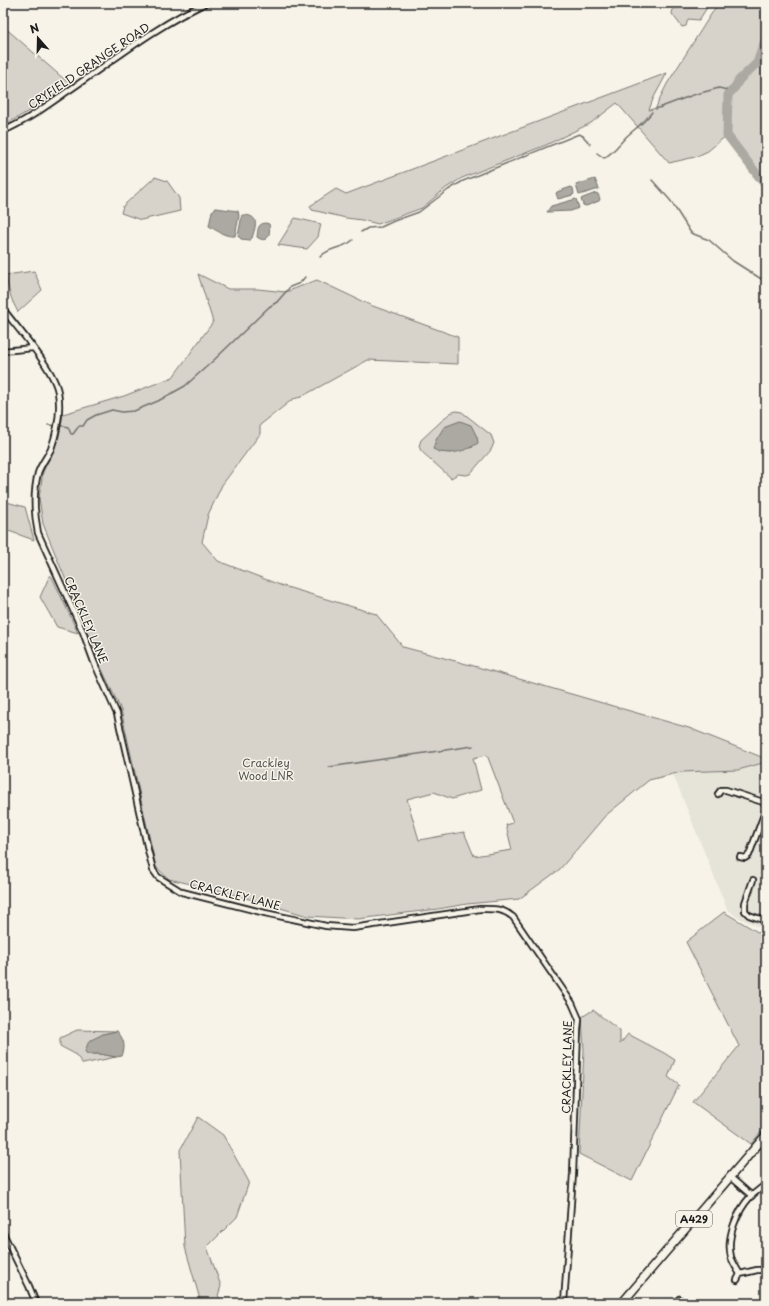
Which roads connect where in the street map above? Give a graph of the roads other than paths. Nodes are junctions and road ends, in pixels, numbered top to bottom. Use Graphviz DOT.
graph roads {
  1 [pos="206,3"];
  2 [pos="3,131"];
  3 [pos="3,309"];
  4 [pos="33,348"];
  5 [pos="3,351"];
  6 [pos="718,794"];
  7 [pos="766,803"];
  8 [pos="766,809"];
  9 [pos="740,857"];
  10 [pos="753,880"];
  11 [pos="766,921"];
  12 [pos="766,1135"];
  13 [pos="730,1177"];
  14 [pos="766,1184"];
  15 [pos="752,1196"];
  16 [pos="3,1233"];
  17 [pos="766,1270"];
  18 [pos="740,1274"];
  19 [pos="736,1280"];
  20 [pos="678,1299"];
  21 [pos="36,1303"];
  22 [pos="564,1303"];
  23 [pos="622,1303"];
  24 [pos="675,1303"];
  1 -- 2 [label="street, CRYFIELD GRANGE ROAD"];
  3 -- 4 [label="street, CRACKLEY LANE"];
  4 -- 5 [label="street"];
  4 -- 22 [label="street, CRACKLEY LANE"];
  6 -- 7 [label="street"];
  8 -- 9 [label="street"];
  10 -- 11 [label="street"];
  12 -- 13 [label="main road, A429"];
  13 -- 15 [label="street"];
  13 -- 23 [label="main road, A429"];
  14 -- 15 [label="street"];
  15 -- 18 [label="street"];
  16 -- 21 [label="street"];
  17 -- 18 [label="street"];
  18 -- 19 [label="street"];
  20 -- 24 [label="street"];
}
